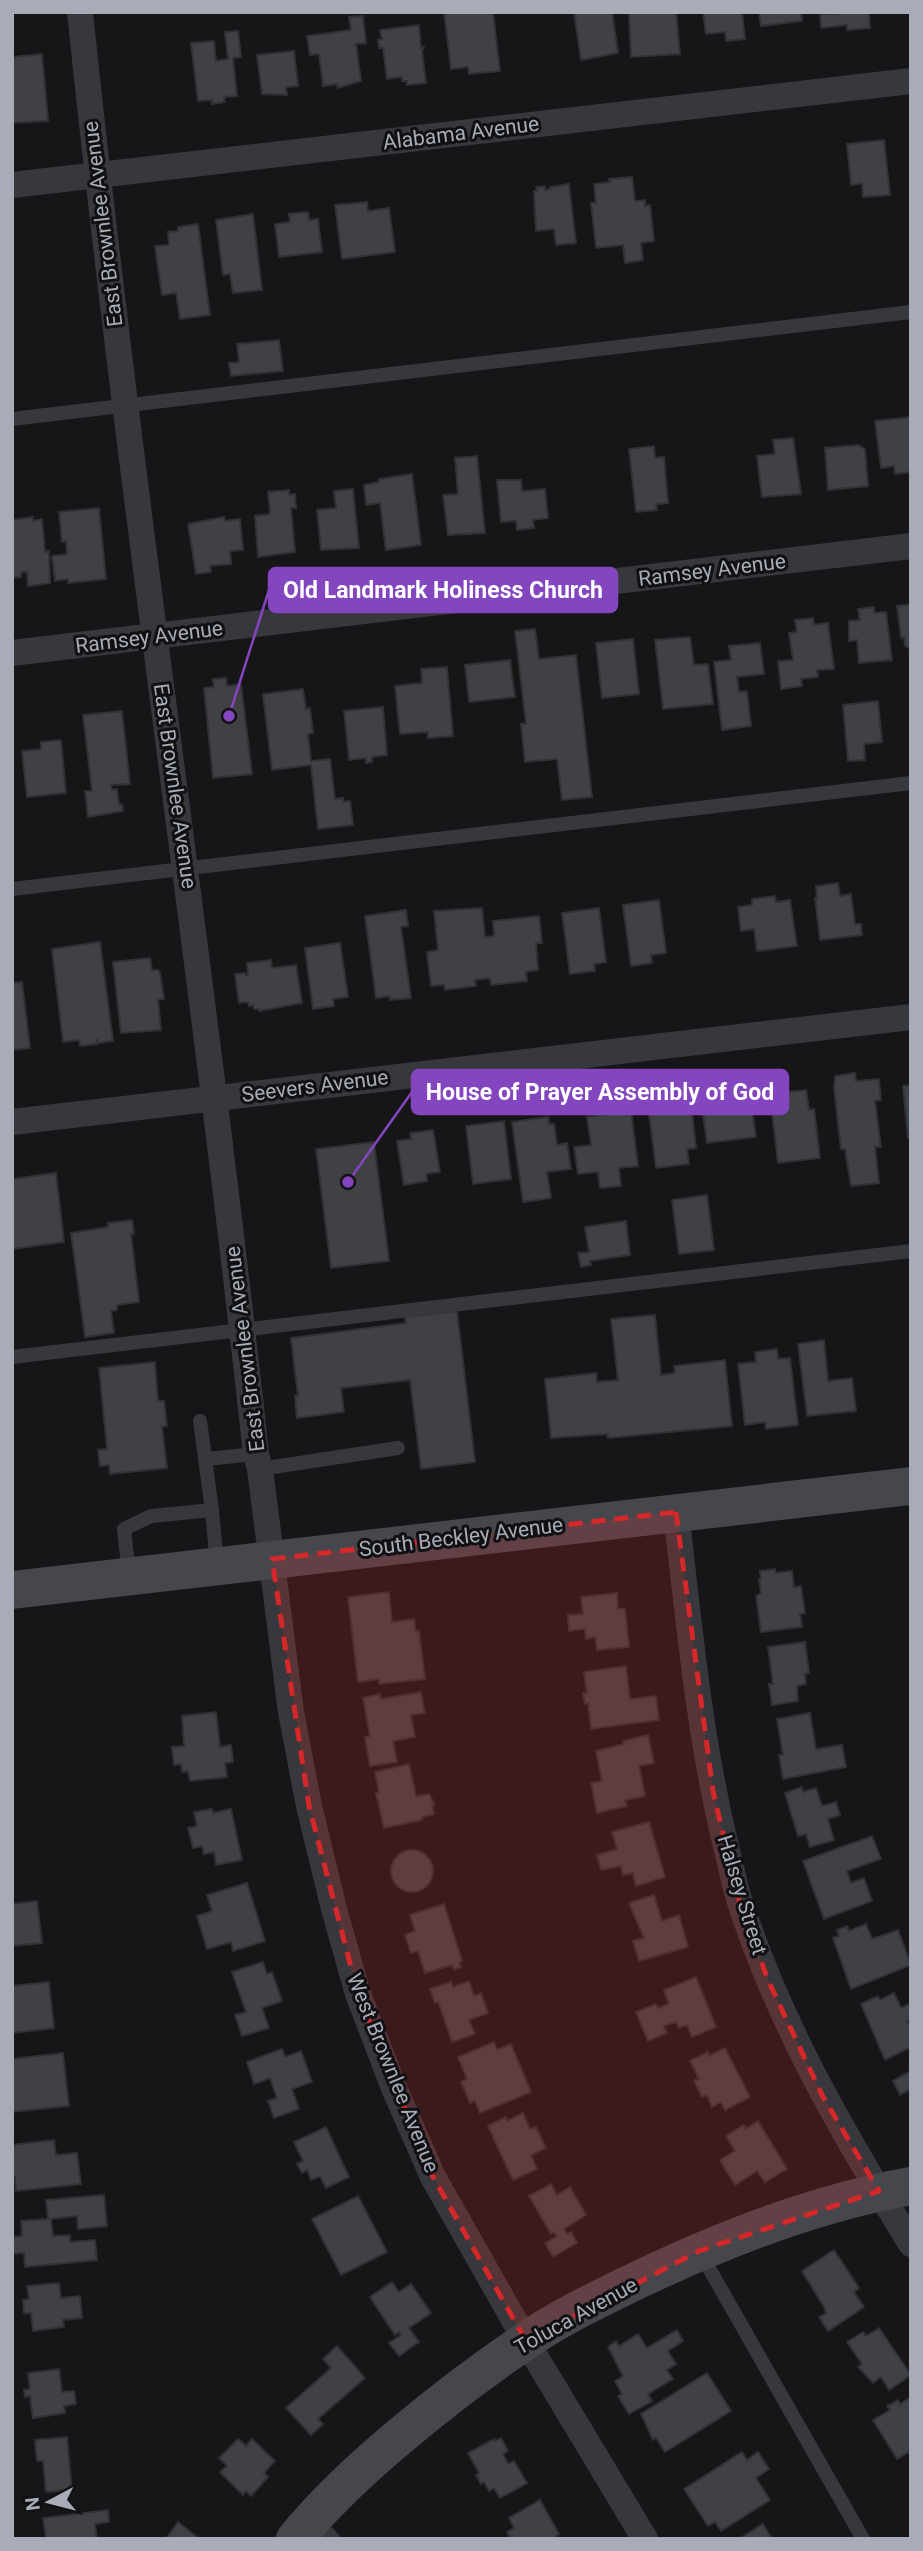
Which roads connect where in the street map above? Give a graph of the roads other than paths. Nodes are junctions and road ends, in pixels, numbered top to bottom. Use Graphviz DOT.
graph roads {
  1 [pos="80,12"];
  2 [pos="911,81"];
  3 [pos="97,175"];
  4 [pos="12,185"];
  5 [pos="911,312"];
  6 [pos="126,407"];
  7 [pos="12,419"];
  8 [pos="911,546"];
  9 [pos="155,636"];
  10 [pos="12,653"];
  11 [pos="911,783"];
  12 [pos="186,870"];
  13 [pos="12,889"];
  14 [pos="911,1017"];
  15 [pos="215,1098"];
  16 [pos="12,1122"];
  17 [pos="911,1251"];
  18 [pos="242,1330"];
  19 [pos="12,1357"];
  20 [pos="200,1421"];
  21 [pos="398,1448"];
  22 [pos="206,1459"];
  23 [pos="258,1461"];
  24 [pos="911,1486"];
  25 [pos="212,1510"];
  26 [pos="676,1512"];
  27 [pos="272,1559"];
  28 [pos="217,1566"];
  29 [pos="129,1575"];
  30 [pos="12,1590"];
  31 [pos="895,2189"];
  32 [pos="911,2244"];
  33 [pos="699,2251"];
  34 [pos="526,2341"];
  35 [pos="314,2531"];
  36 [pos="645,2539"];
  37 [pos="863,2539"];
  1 -- 3 [label="street, East Brownlee Avenue"];
  2 -- 3 [label="street, Alabama Avenue"];
  3 -- 4 [label="street, Alabama Avenue"];
  3 -- 6 [label="street, East Brownlee Avenue"];
  5 -- 6 [label="lane"];
  6 -- 7 [label="lane"];
  6 -- 9 [label="street, East Brownlee Avenue"];
  8 -- 9 [label="street, Ramsey Avenue"];
  9 -- 10 [label="street, Ramsey Avenue"];
  9 -- 12 [label="street, East Brownlee Avenue"];
  11 -- 12 [label="lane"];
  12 -- 13 [label="lane"];
  12 -- 15 [label="street, East Brownlee Avenue"];
  14 -- 15 [label="street, Seevers Avenue"];
  15 -- 16 [label="street, Seevers Avenue"];
  15 -- 18 [label="street, East Brownlee Avenue"];
  17 -- 18 [label="lane"];
  18 -- 19 [label="lane"];
  18 -- 23 [label="street, East Brownlee Avenue"];
  20 -- 22 [label="lane"];
  21 -- 23 [label="lane"];
  22 -- 23 [label="lane"];
  22 -- 25 [label="lane"];
  23 -- 27 [label="street, East Brownlee Avenue"];
  24 -- 26 [label="street, South Beckley Avenue"];
  25 -- 28 [label="lane"];
  25 -- 29 [label="lane"];
  26 -- 27 [label="street, South Beckley Avenue"];
  26 -- 31 [label="street, Halsey Street"];
  27 -- 28 [label="street, South Beckley Avenue"];
  27 -- 34 [label="street, West Brownlee Avenue"];
  28 -- 29 [label="street, South Beckley Avenue"];
  29 -- 30 [label="street, South Beckley Avenue"];
  31 -- 32 [label="street, Halsey Street"];
  31 -- 33 [label="street, Toluca Avenue"];
  33 -- 34 [label="street, Toluca Avenue"];
  33 -- 37 [label="lane"];
  34 -- 35 [label="street, Toluca Avenue"];
  34 -- 36 [label="street, West Brownlee Avenue"];
}
